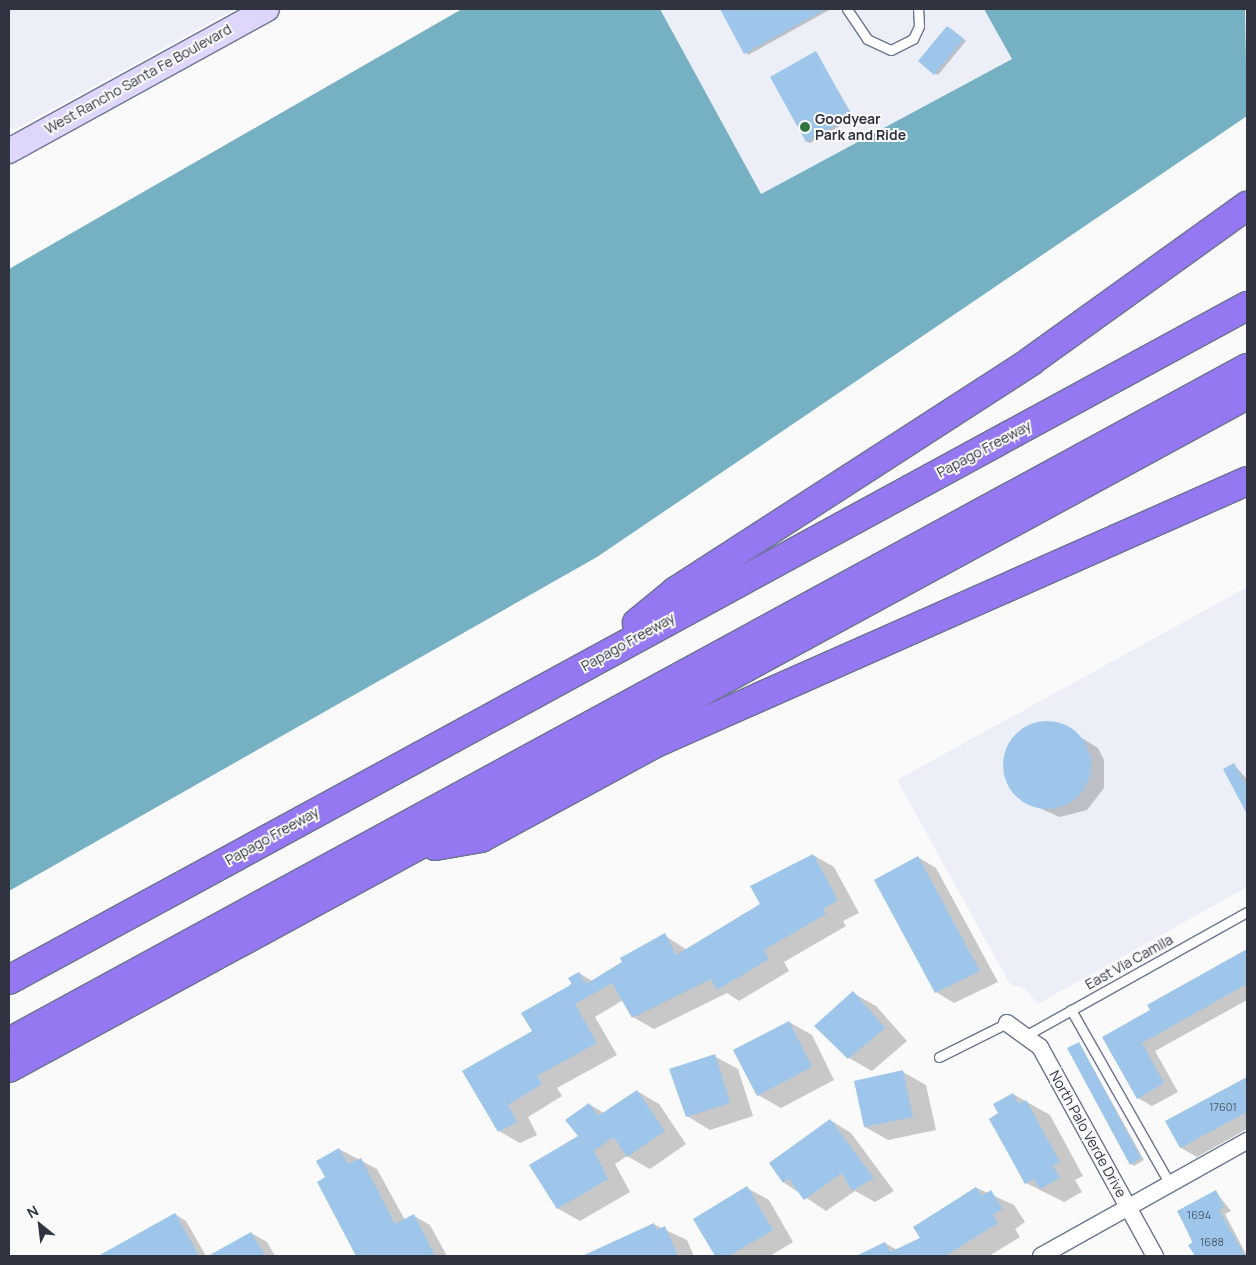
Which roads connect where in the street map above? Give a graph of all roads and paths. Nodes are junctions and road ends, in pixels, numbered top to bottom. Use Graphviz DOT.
graph roads {
  1 [pos="267,9"];
  2 [pos="847,9"];
  3 [pos="918,9"];
  4 [pos="9,150"];
  5 [pos="1247,206"];
  6 [pos="1247,306"];
  7 [pos="1247,368"];
  8 [pos="1247,395"];
  9 [pos="1247,481"];
  10 [pos="583,666"];
  11 [pos="412,850"];
  12 [pos="1247,912"];
  13 [pos="9,980"];
  14 [pos="1071,1010"];
  15 [pos="1007,1023"];
  16 [pos="1025,1036"];
  17 [pos="9,1042"];
  18 [pos="939,1056"];
  19 [pos="9,1068"];
  20 [pos="1247,1141"];
  21 [pos="1170,1184"];
  22 [pos="1128,1208"];
  23 [pos="1041,1256"];
  24 [pos="1155,1256"];
  1 -- 4 [label="street, West Rancho Santa Fe Boulevard"];
  2 -- 3 [label="lane"];
  5 -- 10 [label="highway"];
  6 -- 10 [label="highway, Papago Freeway"];
  7 -- 17 [label="highway"];
  8 -- 11 [label="highway"];
  9 -- 11 [label="highway"];
  10 -- 13 [label="highway, Papago Freeway"];
  11 -- 19 [label="highway"];
  12 -- 14 [label="lane, East Via Camila"];
  14 -- 16 [label="lane, East Via Camila"];
  14 -- 21 [label="lane"];
  15 -- 16 [label="street, North Palo Verde Drive"];
  15 -- 18 [label="lane"];
  16 -- 22 [label="street, North Palo Verde Drive"];
  20 -- 21 [label="street"];
  21 -- 22 [label="street"];
  22 -- 23 [label="street"];
  22 -- 24 [label="street, North Palo Verde Drive"];
}
